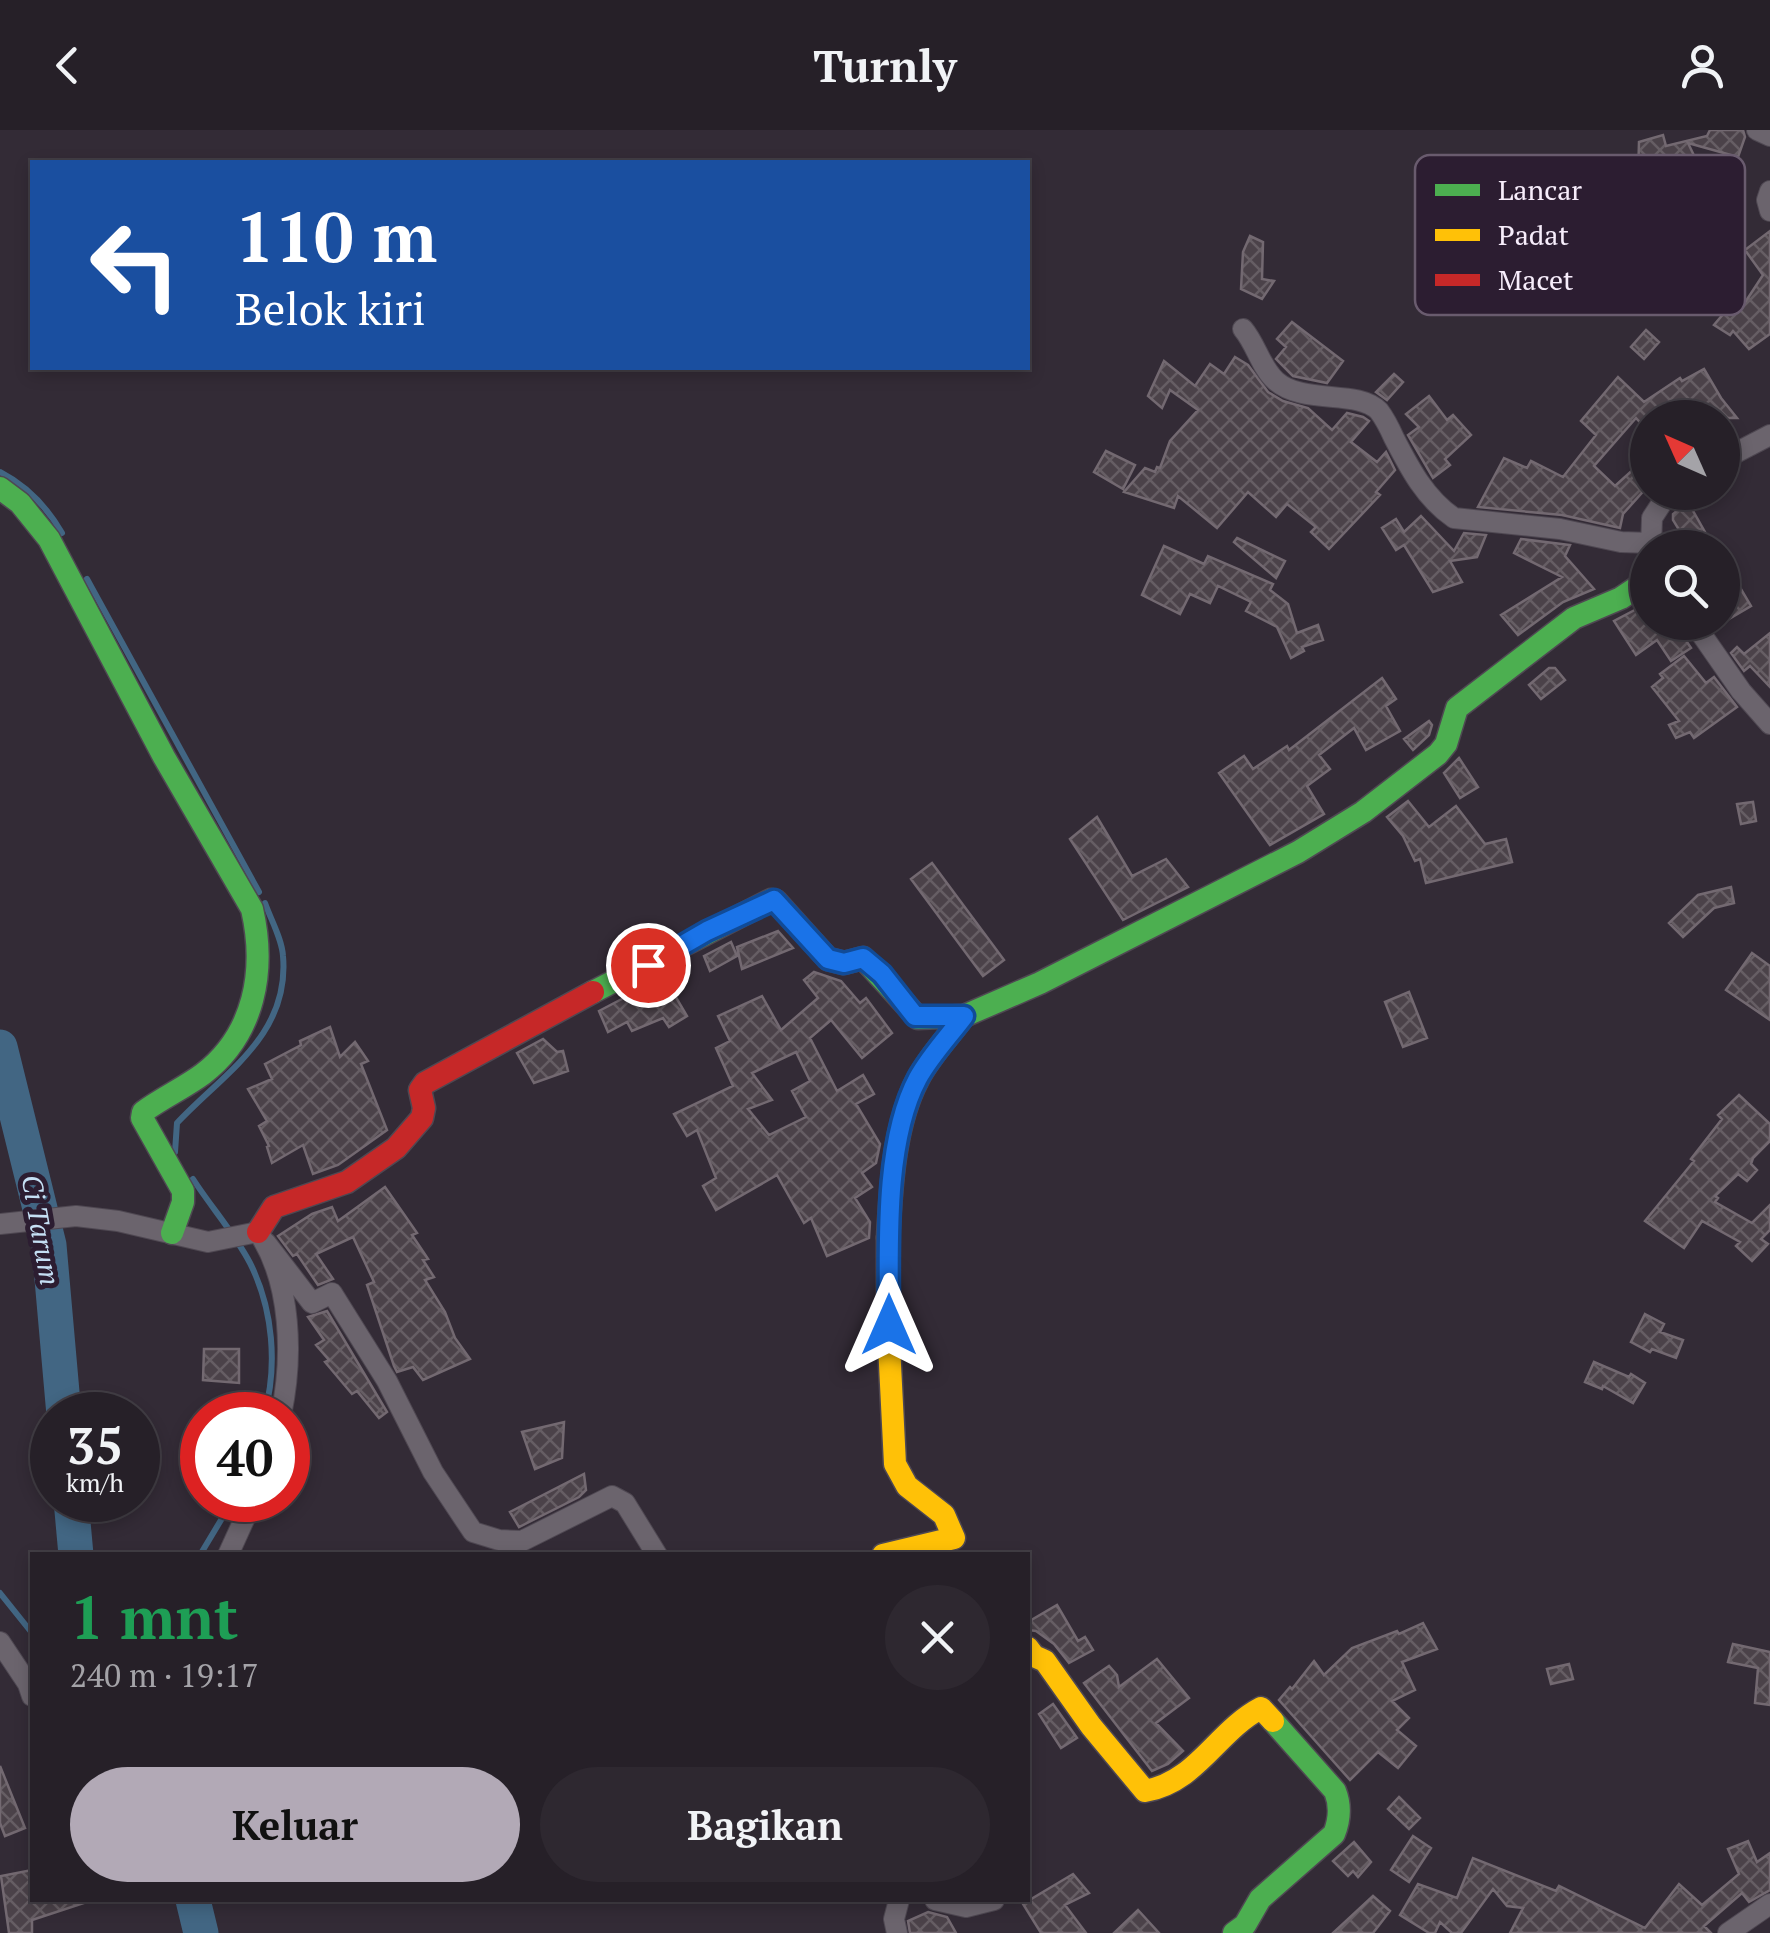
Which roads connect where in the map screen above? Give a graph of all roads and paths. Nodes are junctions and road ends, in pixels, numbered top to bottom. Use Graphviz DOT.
graph roads {
  1 [pos="1757,130"];
  2 [pos="1770,136"];
  3 [pos="1770,191"];
  4 [pos="1770,211"];
  5 [pos="1243,329"];
  6 [pos="1770,435"];
  7 [pos="1740,451"];
  8 [pos="0,488"];
  9 [pos="1630,543"];
  10 [pos="1630,592"];
  11 [pos="1706,640"];
  12 [pos="1770,724"];
  13 [pos="964,1016"];
  14 [pos="0,1223"];
  15 [pos="172,1233"];
  16 [pos="258,1236"];
  17 [pos="286,1392"];
  18 [pos="243,1522"];
  19 [pos="229,1552"];
  20 [pos="655,1552"];
  21 [pos="901,1552"];
  22 [pos="0,1642"];
  23 [pos="1030,1650"];
  24 [pos="30,1690"];
  25 [pos="898,1902"];
  26 [pos="944,1902"];
  27 [pos="986,1902"];
  28 [pos="1770,1904"];
  29 [pos="897,1933"];
  30 [pos="1234,1933"];
  31 [pos="1728,1933"];
  1 -- 2 [label="street"];
  3 -- 4 [label="street"];
  5 -- 9 [label="street"];
  6 -- 7 [label="street"];
  8 -- 15 [label="street"];
  10 -- 13 [label="street"];
  11 -- 12 [label="street"];
  13 -- 16 [label="street"];
  13 -- 21 [label="street"];
  14 -- 15 [label="street"];
  15 -- 16 [label="street"];
  16 -- 17 [label="street"];
  16 -- 20 [label="street"];
  18 -- 19 [label="street"];
  22 -- 24 [label="street"];
  23 -- 30 [label="street"];
  25 -- 29 [label="street"];
  26 -- 27 [label="street"];
  28 -- 31 [label="street"];
}
